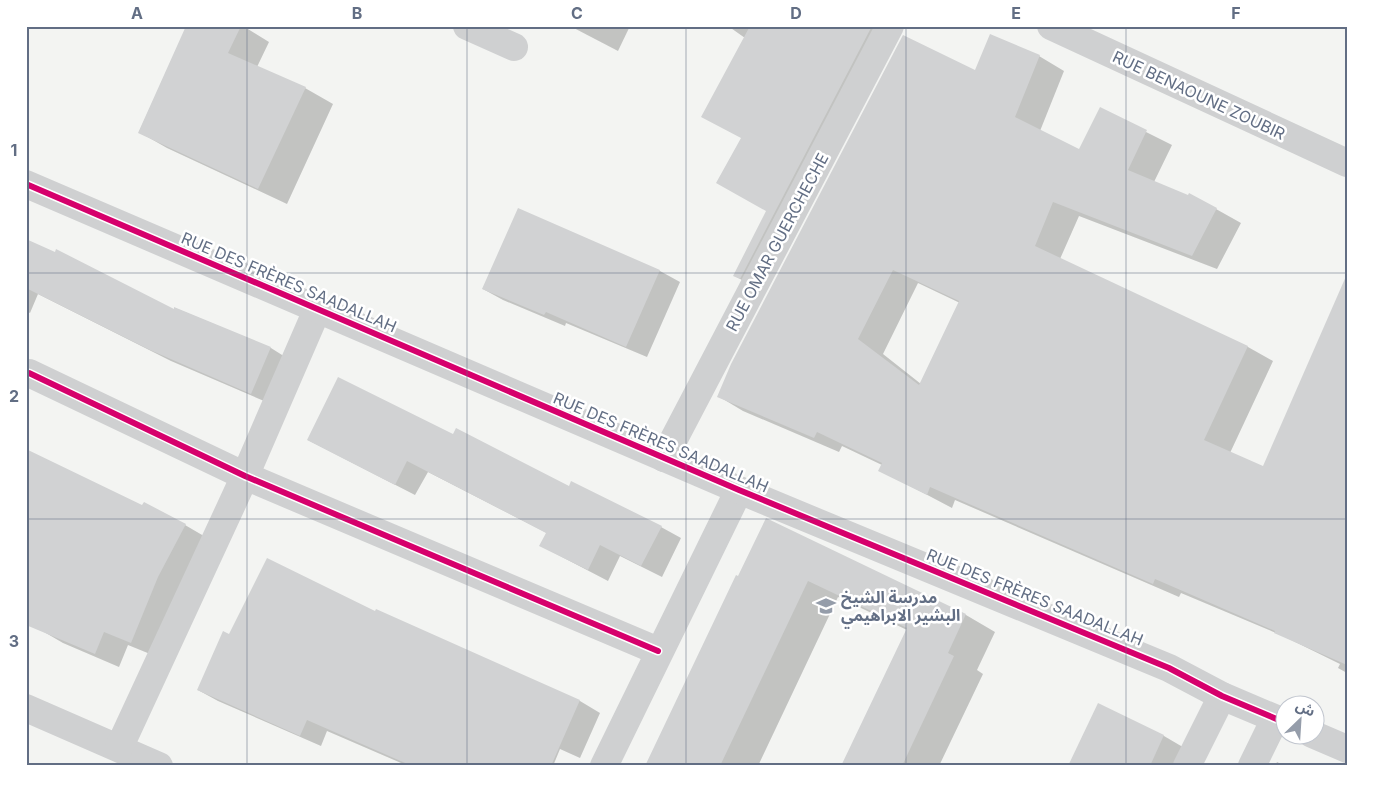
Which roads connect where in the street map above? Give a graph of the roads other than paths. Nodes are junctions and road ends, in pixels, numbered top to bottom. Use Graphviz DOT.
graph roads {
  1 [pos="467,26"];
  2 [pos="890,26"];
  3 [pos="1051,26"];
  4 [pos="514,47"];
  5 [pos="1347,163"];
  6 [pos="26,184"];
  7 [pos="317,310"];
  8 [pos="27,376"];
  9 [pos="664,458"];
  10 [pos="245,476"];
  11 [pos="739,490"];
  12 [pos="658,651"];
  13 [pos="1222,696"];
  14 [pos="26,708"];
  15 [pos="1276,719"];
  16 [pos="1276,727"];
  17 [pos="1326,740"];
  18 [pos="119,748"];
  19 [pos="1347,749"];
  20 [pos="159,766"];
  21 [pos="604,766"];
  22 [pos="1187,766"];
  23 [pos="1252,766"];
  1 -- 4 [label="street"];
  2 -- 9 [label="street, RUE OMAR GUERCHECHE"];
  3 -- 5 [label="street, RUE BENAOUNE ZOUBIR"];
  6 -- 7 [label="street, RUE DES FRÈRES SAADALLAH"];
  7 -- 9 [label="street, RUE DES FRÈRES SAADALLAH"];
  7 -- 10 [label="street"];
  8 -- 10 [label="street"];
  9 -- 11 [label="street, RUE DES FRÈRES SAADALLAH"];
  10 -- 12 [label="street"];
  10 -- 18 [label="street"];
  11 -- 12 [label="street"];
  11 -- 13 [label="street, RUE DES FRÈRES SAADALLAH"];
  12 -- 21 [label="street"];
  13 -- 15 [label="street, RUE DES FRÈRES SAADALLAH"];
  13 -- 22 [label="street"];
  14 -- 18 [label="street"];
  16 -- 23 [label="street"];
  17 -- 19 [label="street"];
  18 -- 20 [label="street"];
}
